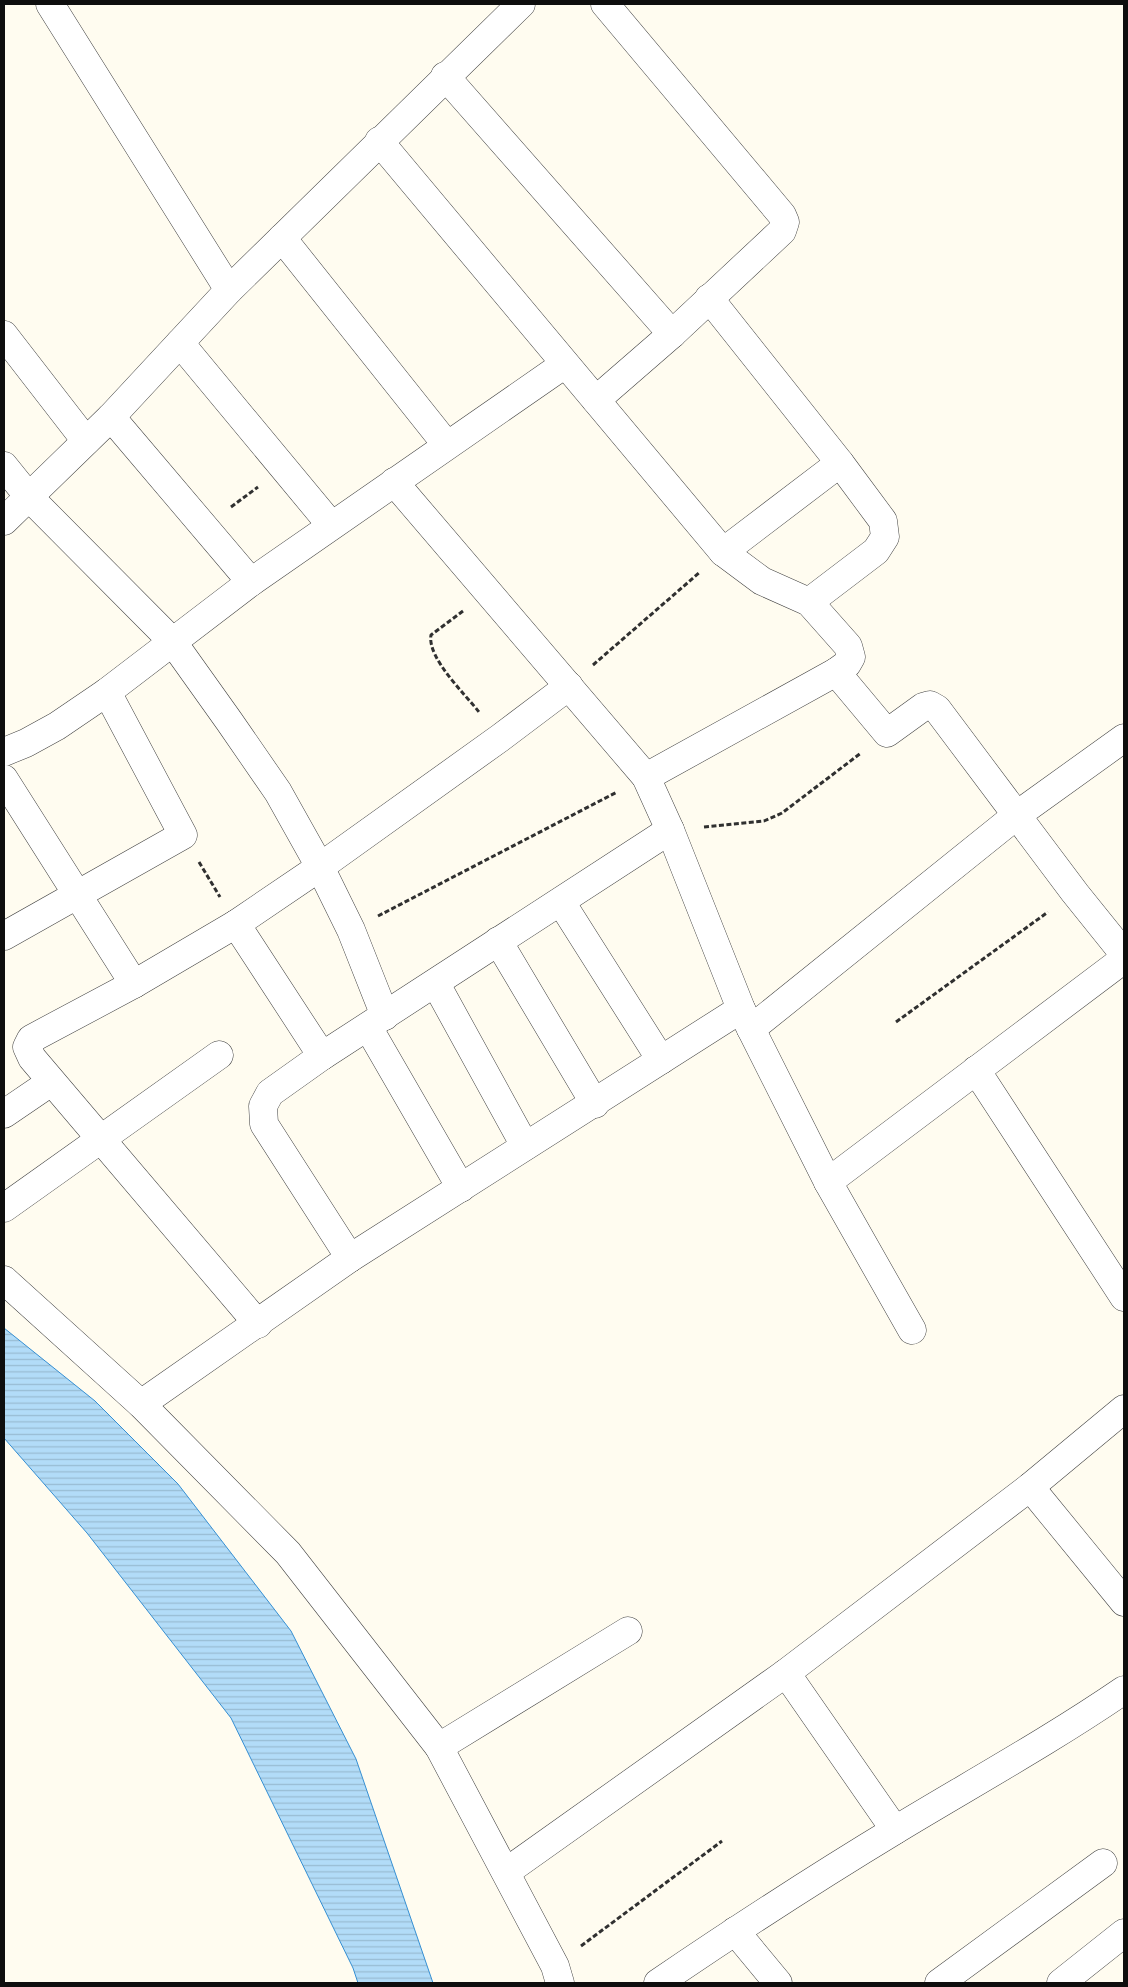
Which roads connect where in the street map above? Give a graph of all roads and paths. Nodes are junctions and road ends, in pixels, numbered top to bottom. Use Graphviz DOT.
graph roads {
  1 [pos="50,4"];
  2 [pos="521,4"];
  3 [pos="605,4"];
  4 [pos="445,76"];
  5 [pos="379,141"];
  6 [pos="282,238"];
  7 [pos="229,290"];
  8 [pos="709,298"];
  9 [pos="672,334"];
  10 [pos="4,335"];
  11 [pos="180,343"];
  12 [pos="565,364"];
  13 [pos="596,400"];
  14 [pos="111,417"];
  15 [pos="86,441"];
  16 [pos="446,444"];
  17 [pos="840,462"];
  18 [pos="4,466"];
  19 [pos="284,467"];
  20 [pos="394,482"];
  21 [pos="29,498"];
  22 [pos="4,521"];
  23 [pos="332,525"];
  24 [pos="204,527"];
  25 [pos="723,552"];
  26 [pos="251,582"];
  27 [pos="487,592"];
  28 [pos="809,602"];
  29 [pos="172,641"];
  30 [pos="836,672"];
  31 [pos="569,686"];
  32 [pos="107,692"];
  33 [pos="887,733"];
  34 [pos="500,738"];
  35 [pos="1124,738"];
  36 [pos="4,752"];
  37 [pos="646,777"];
  38 [pos="4,779"];
  39 [pos="1017,815"];
  40 [pos="670,830"];
  41 [pos="183,835"];
  42 [pos="320,867"];
  43 [pos="77,893"];
  44 [pos="1075,893"];
  45 [pos="561,902"];
  46 [pos="236,924"];
  47 [pos="351,930"];
  48 [pos="4,936"];
  49 [pos="498,940"];
  50 [pos="1124,954"];
  51 [pos="1124,959"];
  52 [pos="134,984"];
  53 [pos="436,984"];
  54 [pos="746,1019"];
  55 [pos="376,1022"];
  56 [pos="896,1022"];
  57 [pos="219,1055"];
  58 [pos="322,1056"];
  59 [pos="661,1060"];
  60 [pos="976,1070"];
  61 [pos="51,1082"];
  62 [pos="595,1104"];
  63 [pos="4,1114"];
  64 [pos="99,1139"];
  65 [pos="525,1146"];
  66 [pos="828,1182"];
  67 [pos="461,1188"];
  68 [pos="4,1208"];
  69 [pos="350,1258"];
  70 [pos="4,1280"];
  71 [pos="1124,1297"];
  72 [pos="258,1324"];
  73 [pos="912,1330"];
  74 [pos="141,1404"];
  75 [pos="1124,1409"];
  76 [pos="1030,1487"];
  77 [pos="1124,1602"];
  78 [pos="628,1631"];
  79 [pos="786,1673"];
  80 [pos="1124,1690"];
  81 [pos="440,1747"];
  82 [pos="895,1830"];
  83 [pos="722,1841"];
  84 [pos="1102,1863"];
  85 [pos="506,1872"];
  86 [pos="735,1931"];
  87 [pos="1124,1933"];
  88 [pos="557,1975"];
  89 [pos="658,1983"];
  90 [pos="778,1983"];
  91 [pos="939,1983"];
  92 [pos="1061,1983"];
  1 -- 7 [label="street"];
  2 -- 4 [label="street"];
  3 -- 8 [label="street"];
  4 -- 5 [label="street"];
  4 -- 9 [label="street"];
  5 -- 6 [label="street"];
  5 -- 12 [label="street"];
  6 -- 7 [label="street"];
  6 -- 16 [label="street"];
  7 -- 11 [label="street"];
  8 -- 9 [label="street"];
  8 -- 17 [label="street"];
  9 -- 13 [label="street"];
  10 -- 15 [label="street"];
  11 -- 14 [label="street"];
  11 -- 19 [label="street"];
  12 -- 13 [label="street"];
  12 -- 16 [label="street"];
  13 -- 25 [label="street"];
  14 -- 15 [label="street"];
  14 -- 24 [label="street"];
  15 -- 21 [label="street"];
  16 -- 20 [label="street"];
  17 -- 25 [label="street"];
  17 -- 28 [label="street"];
  18 -- 21 [label="street"];
  19 -- 23 [label="street"];
  19 -- 24 [label="path"];
  20 -- 23 [label="street"];
  20 -- 27 [label="street"];
  21 -- 22 [label="street"];
  21 -- 29 [label="street"];
  23 -- 26 [label="street"];
  24 -- 26 [label="street"];
  25 -- 28 [label="street"];
  25 -- 31 [label="path"];
  26 -- 29 [label="street"];
  27 -- 31 [label="street"];
  27 -- 34 [label="path"];
  28 -- 30 [label="street"];
  29 -- 32 [label="street"];
  29 -- 42 [label="street"];
  30 -- 33 [label="street"];
  30 -- 37 [label="street"];
  31 -- 34 [label="street"];
  31 -- 37 [label="street"];
  32 -- 36 [label="street"];
  32 -- 41 [label="street"];
  33 -- 39 [label="street"];
  33 -- 40 [label="path"];
  34 -- 42 [label="street"];
  35 -- 39 [label="street"];
  37 -- 40 [label="street"];
  37 -- 47 [label="path"];
  38 -- 43 [label="street"];
  39 -- 44 [label="street"];
  39 -- 54 [label="street"];
  40 -- 45 [label="street"];
  40 -- 54 [label="street"];
  41 -- 43 [label="street"];
  41 -- 46 [label="path"];
  42 -- 46 [label="street"];
  42 -- 47 [label="street"];
  43 -- 48 [label="street"];
  43 -- 52 [label="street"];
  44 -- 50 [label="street"];
  44 -- 56 [label="path"];
  45 -- 49 [label="street"];
  45 -- 59 [label="street"];
  46 -- 52 [label="street"];
  46 -- 58 [label="street"];
  47 -- 55 [label="street"];
  49 -- 53 [label="street"];
  49 -- 62 [label="street"];
  51 -- 60 [label="street"];
  52 -- 61 [label="street"];
  53 -- 55 [label="street"];
  53 -- 65 [label="street"];
  54 -- 59 [label="street"];
  54 -- 66 [label="street"];
  55 -- 58 [label="street"];
  55 -- 67 [label="street"];
  57 -- 64 [label="street"];
  58 -- 69 [label="street"];
  59 -- 62 [label="street"];
  60 -- 66 [label="street"];
  60 -- 71 [label="street"];
  61 -- 63 [label="street"];
  61 -- 64 [label="street"];
  62 -- 65 [label="street"];
  64 -- 68 [label="street"];
  64 -- 72 [label="street"];
  65 -- 67 [label="street"];
  66 -- 73 [label="street"];
  67 -- 69 [label="street"];
  69 -- 72 [label="street"];
  70 -- 74 [label="street"];
  72 -- 74 [label="street"];
  74 -- 81 [label="street"];
  75 -- 76 [label="street"];
  76 -- 77 [label="street"];
  76 -- 79 [label="street"];
  78 -- 81 [label="street"];
  79 -- 82 [label="street"];
  79 -- 85 [label="street"];
  80 -- 82 [label="street"];
  81 -- 85 [label="street"];
  82 -- 86 [label="street"];
  83 -- 88 [label="path"];
  84 -- 91 [label="street"];
  85 -- 88 [label="street"];
  86 -- 89 [label="street"];
  86 -- 90 [label="street"];
  87 -- 92 [label="street"];
}
